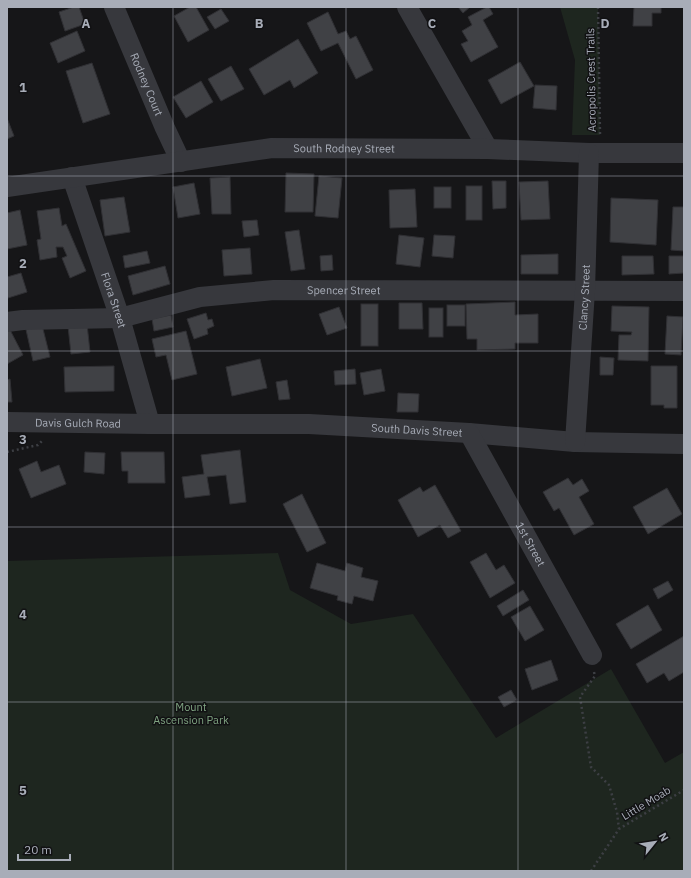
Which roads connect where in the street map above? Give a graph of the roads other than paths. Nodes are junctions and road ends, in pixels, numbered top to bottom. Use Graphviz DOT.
graph roads {
  1 [pos="114,7"];
  2 [pos="407,7"];
  3 [pos="488,149"];
  4 [pos="595,153"];
  5 [pos="684,153"];
  6 [pos="181,162"];
  7 [pos="72,177"];
  8 [pos="7,187"];
  9 [pos="585,291"];
  10 [pos="684,291"];
  11 [pos="120,318"];
  12 [pos="7,322"];
  13 [pos="7,422"];
  14 [pos="150,424"];
  15 [pos="469,433"];
  16 [pos="575,442"];
  17 [pos="684,444"];
  18 [pos="592,656"];
  1 -- 6 [label="street, Rodney Court"];
  2 -- 3 [label="street"];
  3 -- 4 [label="street, South Rodney Street"];
  3 -- 6 [label="street, South Rodney Street"];
  4 -- 5 [label="street, South Rodney Street"];
  4 -- 9 [label="street, Clancy Street"];
  6 -- 7 [label="street, South Rodney Street"];
  7 -- 8 [label="street, South Rodney Street"];
  7 -- 11 [label="street, Flora Street"];
  9 -- 10 [label="street, Spencer Street"];
  9 -- 11 [label="street, Spencer Street"];
  9 -- 16 [label="street, Clancy Street"];
  11 -- 12 [label="street, Spencer Street"];
  11 -- 14 [label="street, Flora Street"];
  13 -- 14 [label="street, Davis Gulch Road"];
  14 -- 15 [label="street, South Davis Street"];
  15 -- 16 [label="street, South Davis Street"];
  15 -- 18 [label="street, 1st Street"];
  16 -- 17 [label="street, South Davis Street"];
}
